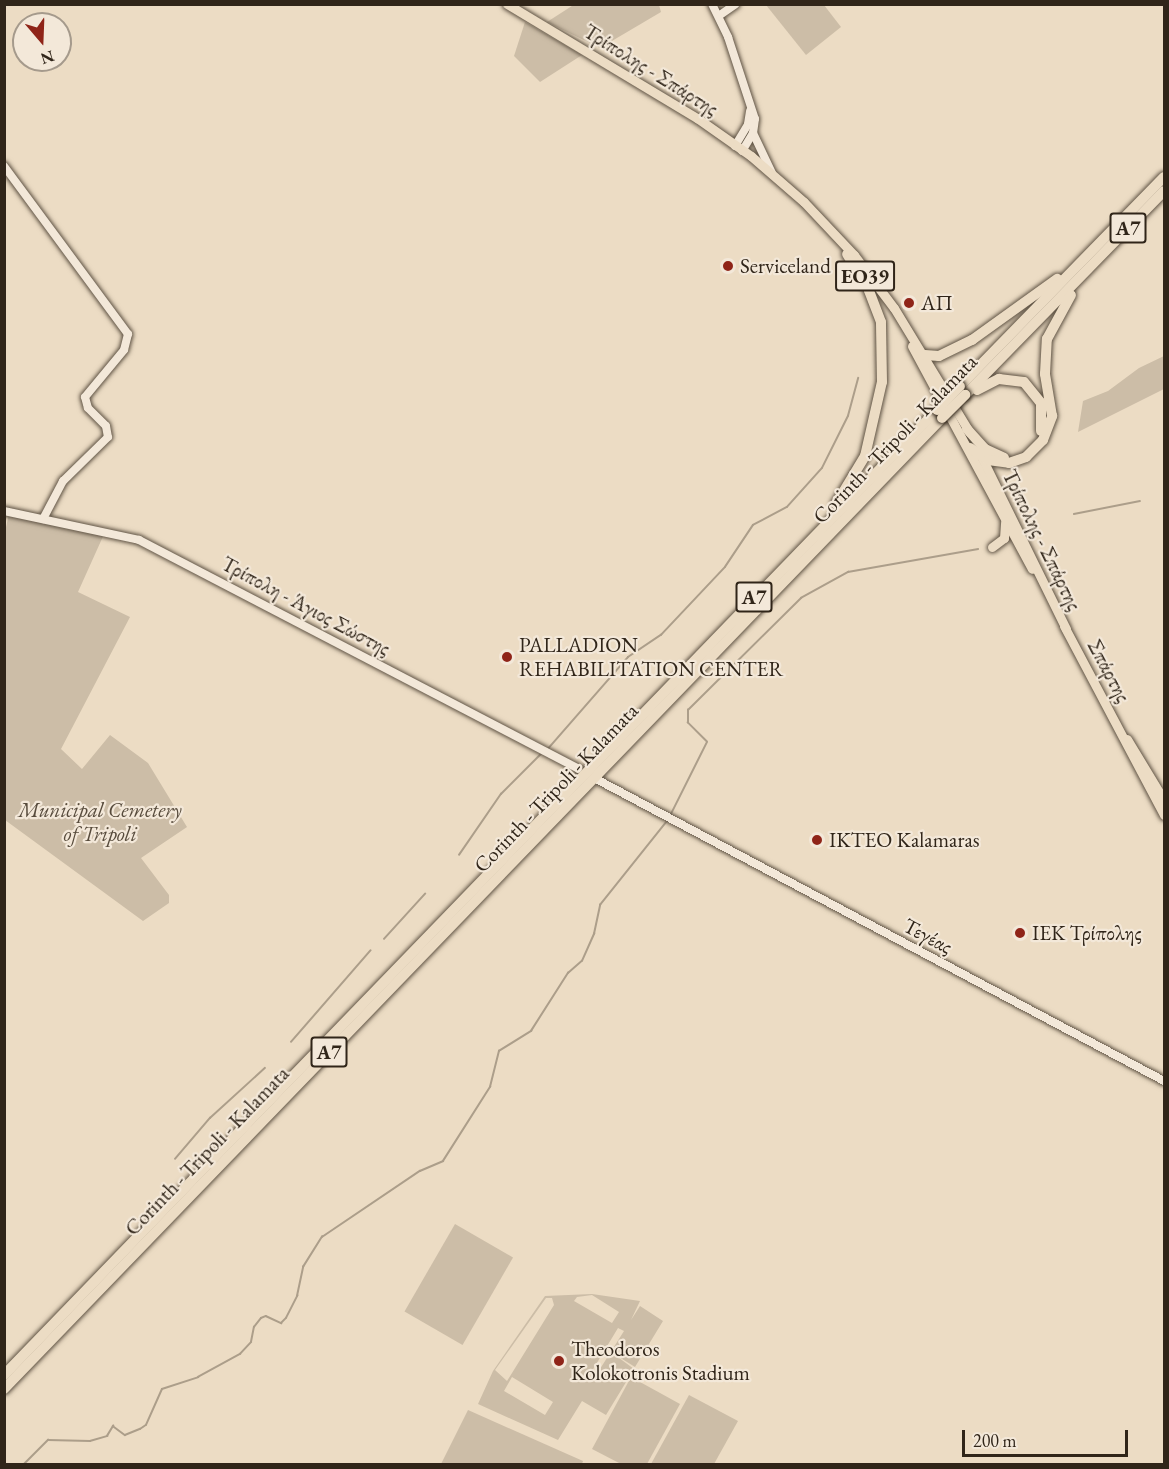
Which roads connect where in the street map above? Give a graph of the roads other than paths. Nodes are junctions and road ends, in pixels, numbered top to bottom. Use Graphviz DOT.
graph roads {
  1 [pos="507,4"];
  2 [pos="712,4"];
  3 [pos="736,4"];
  4 [pos="720,15"];
  5 [pos="750,108"];
  6 [pos="753,133"];
  7 [pos="743,134"];
  8 [pos="738,149"];
  9 [pos="4,166"];
  10 [pos="772,174"];
  11 [pos="1164,177"];
  12 [pos="1164,191"];
  13 [pos="1101,242"];
  14 [pos="846,254"];
  15 [pos="1092,266"];
  16 [pos="926,356"];
  17 [pos="964,393"];
  18 [pos="940,414"];
  19 [pos="968,429"];
  20 [pos="970,448"];
  21 [pos="982,457"];
  22 [pos="4,512"];
  23 [pos="1004,517"];
  24 [pos="43,519"];
  25 [pos="817,532"];
  26 [pos="992,547"];
  27 [pos="1066,629"];
  28 [pos="1120,730"];
  29 [pos="578,769"];
  30 [pos="598,780"];
  31 [pos="1164,800"];
  32 [pos="1164,816"];
  33 [pos="1164,1082"];
  34 [pos="31,1355"];
  35 [pos="4,1375"];
  36 [pos="6,1388"];
  1 -- 8 [label="main road, Τρίπολης - Σπάρτης / ΕΟ39"];
  2 -- 4 [label="main road"];
  3 -- 4 [label="main road"];
  4 -- 5 [label="main road"];
  5 -- 6 [label="main road"];
  5 -- 7 [label="main road"];
  6 -- 7 [label="main road"];
  6 -- 8 [label="main road"];
  6 -- 10 [label="main road"];
  7 -- 8 [label="main road"];
  8 -- 10 [label="main road, Τρίπολης - Σπάρτης / ΕΟ39"];
  8 -- 14 [label="main road, Τρίπολης - Σπάρτης / ΕΟ39"];
  9 -- 24 [label="street"];
  10 -- 16 [label="main road, Τρίπολης - Σπάρτης / ΕΟ39"];
  11 -- 13 [label="highway, Corinth - Tripoli - Kalamata / Α7"];
  12 -- 15 [label="highway, Corinth - Tripoli - Kalamata / Α7"];
  13 -- 16 [label="highway"];
  13 -- 17 [label="highway, Corinth - Tripoli - Kalamata / Α7"];
  14 -- 20 [label="main road, Τρίπολης - Σπάρτης / ΕΟ39"];
  14 -- 25 [label="highway"];
  15 -- 17 [label="highway, Corinth - Tripoli - Kalamata / Α7"];
  15 -- 21 [label="highway"];
  16 -- 19 [label="main road, Τρίπολης - Σπάρτης / ΕΟ39"];
  17 -- 18 [label="highway, Corinth - Tripoli - Kalamata / Α7, bridge"];
  17 -- 18 [label="highway, Corinth - Tripoli - Kalamata / Α7, bridge"];
  17 -- 19 [label="highway"];
  18 -- 25 [label="highway, Corinth - Tripoli - Kalamata / Α7"];
  18 -- 34 [label="highway, Corinth - Tripoli - Kalamata / Α7"];
  19 -- 21 [label="main road, Τρίπολης - Σπάρτης / ΕΟ39"];
  20 -- 21 [label="highway"];
  20 -- 23 [label="main road, Τρίπολης - Σπάρτης / ΕΟ39"];
  21 -- 27 [label="main road, Τρίπολης - Σπάρτης / ΕΟ39"];
  22 -- 24 [label="main road, Τρίπολη - Άγιος Σώστης"];
  23 -- 26 [label="main road"];
  23 -- 27 [label="main road, Τρίπολης - Σπάρτης / ΕΟ39"];
  24 -- 29 [label="main road, Τρίπολη - Άγιος Σώστης"];
  25 -- 34 [label="highway, Corinth - Tripoli - Kalamata / Α7"];
  27 -- 28 [label="main road, Σπάρτης / ΕΟ39"];
  28 -- 31 [label="main road, Σπάρτης / ΕΟ39"];
  28 -- 32 [label="main road, Σπάρτης / ΕΟ39"];
  30 -- 33 [label="main road, Τεγέας"];
  34 -- 35 [label="highway, Corinth - Tripoli - Kalamata / Α7"];
  34 -- 36 [label="highway, Corinth - Tripoli - Kalamata / Α7"];
}
